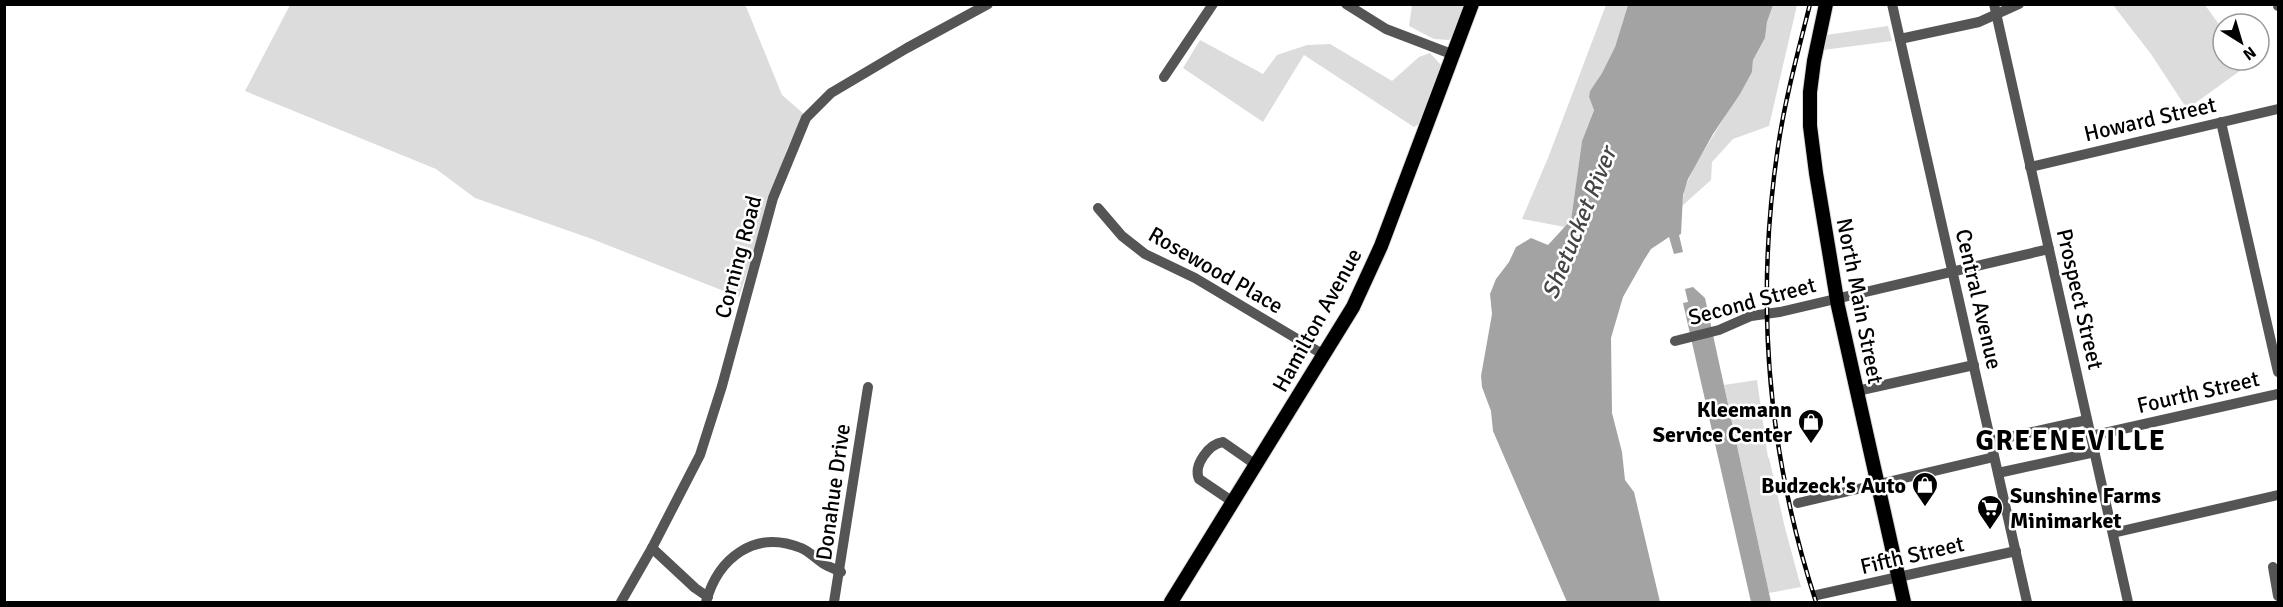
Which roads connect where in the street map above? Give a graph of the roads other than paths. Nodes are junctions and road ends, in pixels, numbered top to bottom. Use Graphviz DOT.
graph roads {
  1 [pos="988,4"];
  2 [pos="1213,4"];
  3 [pos="1346,4"];
  4 [pos="1472,4"];
  5 [pos="1826,4"];
  6 [pos="1892,4"];
  7 [pos="2019,4"];
  8 [pos="1995,10"];
  9 [pos="1900,39"];
  10 [pos="1454,55"];
  11 [pos="1164,76"];
  12 [pos="2278,109"];
  13 [pos="2221,122"];
  14 [pos="2030,167"];
  15 [pos="1098,208"];
  16 [pos="2049,249"];
  17 [pos="1952,272"];
  18 [pos="1837,299"];
  19 [pos="1675,340"];
  20 [pos="1324,355"];
  21 [pos="1974,365"];
  22 [pos="2278,372"];
  23 [pos="868,387"];
  24 [pos="1857,391"];
  25 [pos="2278,394"];
  26 [pos="2087,420"];
  27 [pos="2091,436"];
  28 [pos="1991,441"];
  29 [pos="2095,452"];
  30 [pos="1994,457"];
  31 [pos="1256,465"];
  32 [pos="1998,473"];
  33 [pos="1877,484"];
  34 [pos="2278,495"];
  35 [pos="1233,502"];
  36 [pos="1798,503"];
  37 [pos="2113,533"];
  38 [pos="652,548"];
  39 [pos="2016,551"];
  40 [pos="2273,567"];
  41 [pos="841,572"];
  42 [pos="1898,578"];
  43 [pos="1817,595"];
  44 [pos="2278,596"];
  45 [pos="707,600"];
  46 [pos="621,603"];
  47 [pos="834,603"];
  48 [pos="1171,603"];
  49 [pos="1904,603"];
  50 [pos="2027,603"];
  51 [pos="2128,603"];
  1 -- 38 [label="street, Corning Road"];
  2 -- 11 [label="street"];
  3 -- 10 [label="street"];
  4 -- 10 [label="main road, Hamilton Avenue"];
  5 -- 18 [label="main road, North Main Street"];
  6 -- 9 [label="street, Central Avenue"];
  7 -- 8 [label="street"];
  8 -- 9 [label="street"];
  8 -- 14 [label="street, Prospect Street"];
  9 -- 17 [label="street, Central Avenue"];
  10 -- 20 [label="main road, Hamilton Avenue"];
  12 -- 13 [label="street, Howard Street"];
  13 -- 14 [label="street, Howard Street"];
  13 -- 22 [label="street"];
  14 -- 16 [label="street, Prospect Street"];
  15 -- 20 [label="street, Rosewood Place"];
  16 -- 17 [label="street, Second Street"];
  16 -- 26 [label="street, Prospect Street"];
  17 -- 18 [label="street, Second Street"];
  17 -- 21 [label="street, Central Avenue"];
  18 -- 19 [label="street, Second Street"];
  18 -- 24 [label="main road, North Main Street"];
  20 -- 31 [label="main road, Hamilton Avenue"];
  21 -- 24 [label="street"];
  21 -- 28 [label="street, Central Avenue"];
  23 -- 41 [label="street, Donahue Drive"];
  24 -- 33 [label="main road, North Main Street"];
  25 -- 27 [label="street, Fourth Street"];
  26 -- 27 [label="street, Prospect Street"];
  26 -- 28 [label="street"];
  27 -- 29 [label="street, Prospect Street"];
  28 -- 30 [label="street, Central Avenue"];
  29 -- 32 [label="street"];
  29 -- 37 [label="street, Prospect Street"];
  30 -- 32 [label="street, Central Avenue"];
  30 -- 33 [label="street"];
  31 -- 35 [label="main road, Hamilton Avenue"];
  31 -- 35 [label="street"];
  32 -- 39 [label="street, Central Avenue"];
  33 -- 36 [label="street"];
  33 -- 42 [label="main road, North Main Street"];
  34 -- 37 [label="street"];
  35 -- 48 [label="main road, Hamilton Avenue"];
  37 -- 51 [label="street, Prospect Street"];
  38 -- 45 [label="street"];
  38 -- 46 [label="street, Corning Road"];
  39 -- 42 [label="street, Fifth Street"];
  39 -- 50 [label="street, Central Avenue"];
  40 -- 44 [label="street"];
  41 -- 45 [label="street"];
  41 -- 47 [label="street, Donahue Drive"];
  42 -- 43 [label="street, Fifth Street"];
  42 -- 49 [label="main road, North Main Street"];
}
